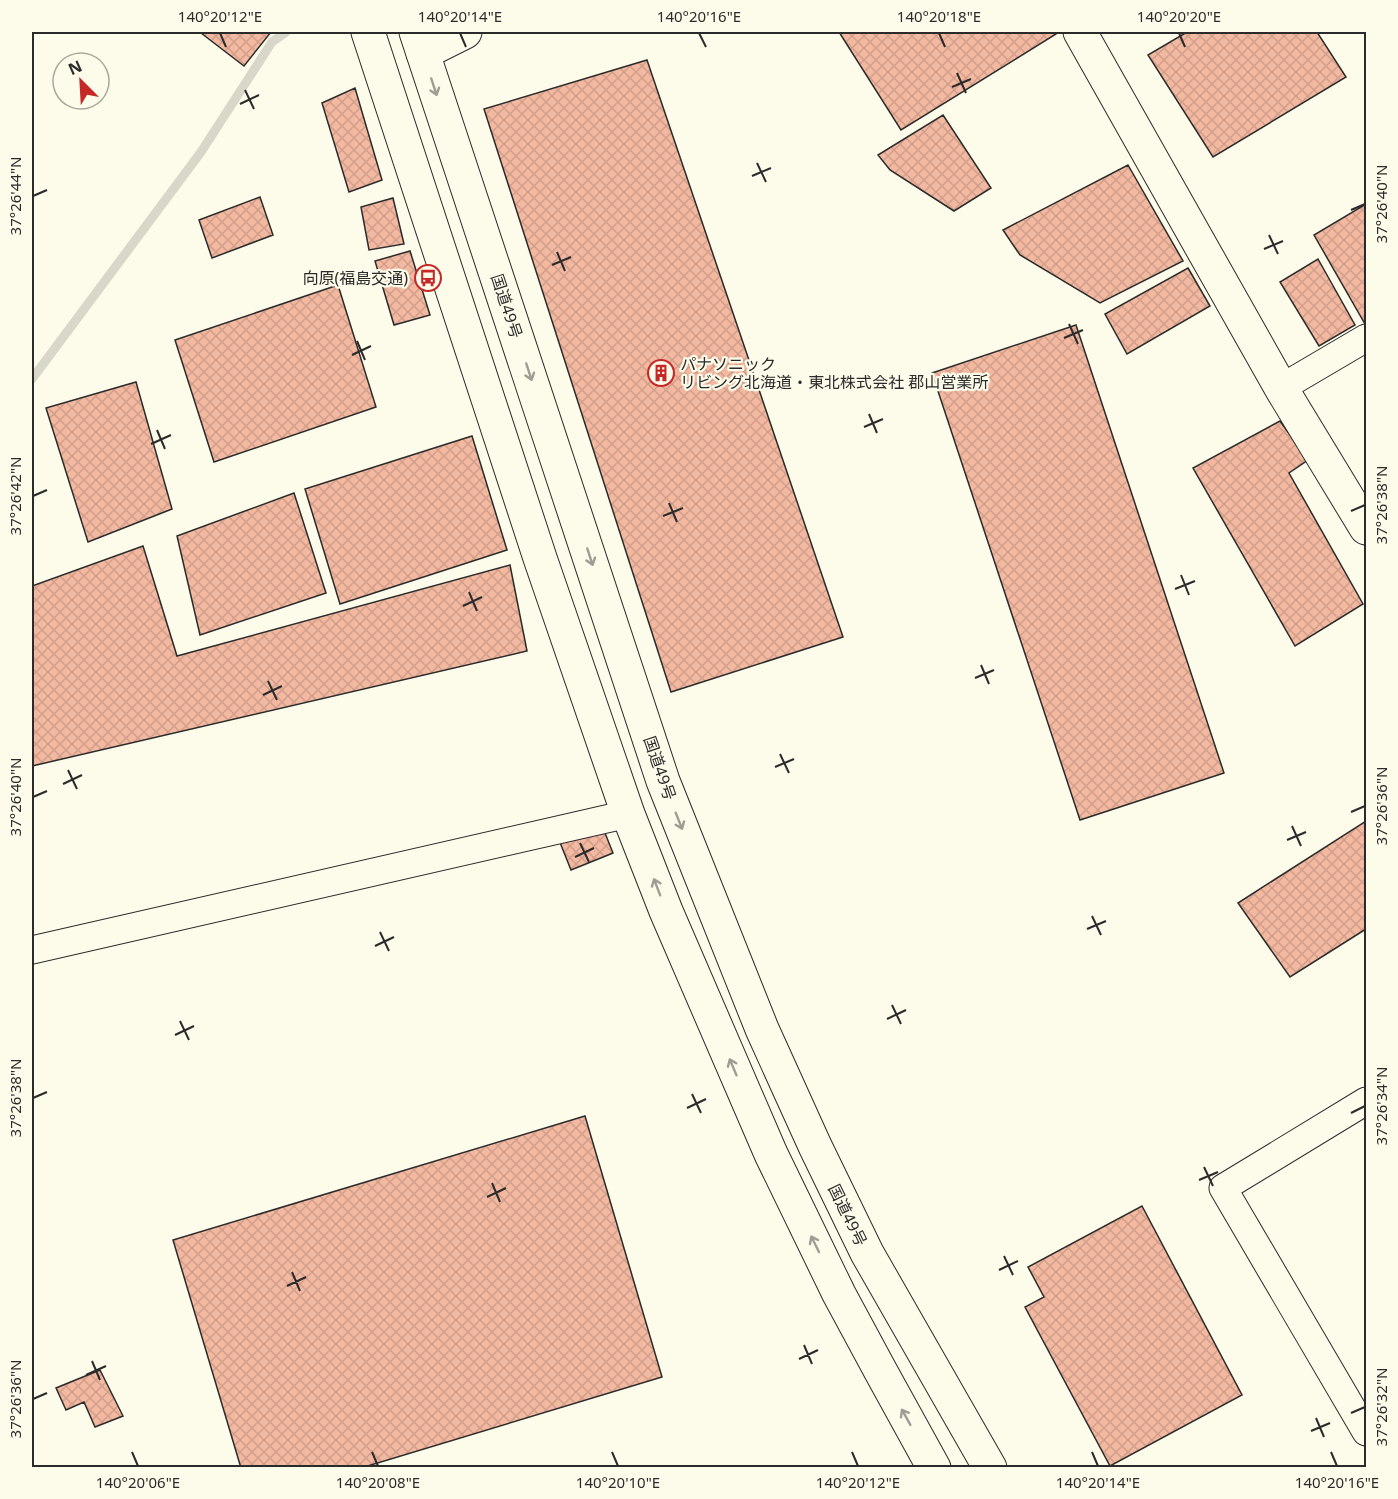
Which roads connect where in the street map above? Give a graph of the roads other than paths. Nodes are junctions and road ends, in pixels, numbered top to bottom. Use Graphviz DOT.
graph roads {
  1 [pos="368,32"];
  2 [pos="465,32"];
  3 [pos="1080,32"];
  4 [pos="419,42"];
  5 [pos="1366,338"];
  6 [pos="1281,388"];
  7 [pos="1366,528"];
  8 [pos="628,814"];
  9 [pos="32,950"];
  10 [pos="1366,1101"];
  11 [pos="1366,1432"];
  12 [pos="934,1467"];
  13 [pos="990,1467"];
  1 -- 8 [label="main road"];
  2 -- 4 [label="main road"];
  3 -- 6 [label="main road"];
  4 -- 13 [label="main road, 国道49号, one-way"];
  5 -- 6 [label="street"];
  6 -- 7 [label="main road"];
  8 -- 9 [label="street"];
  12 -- 8 [label="main road, one-way"];
  10 -- 11 [label="street"];
}
